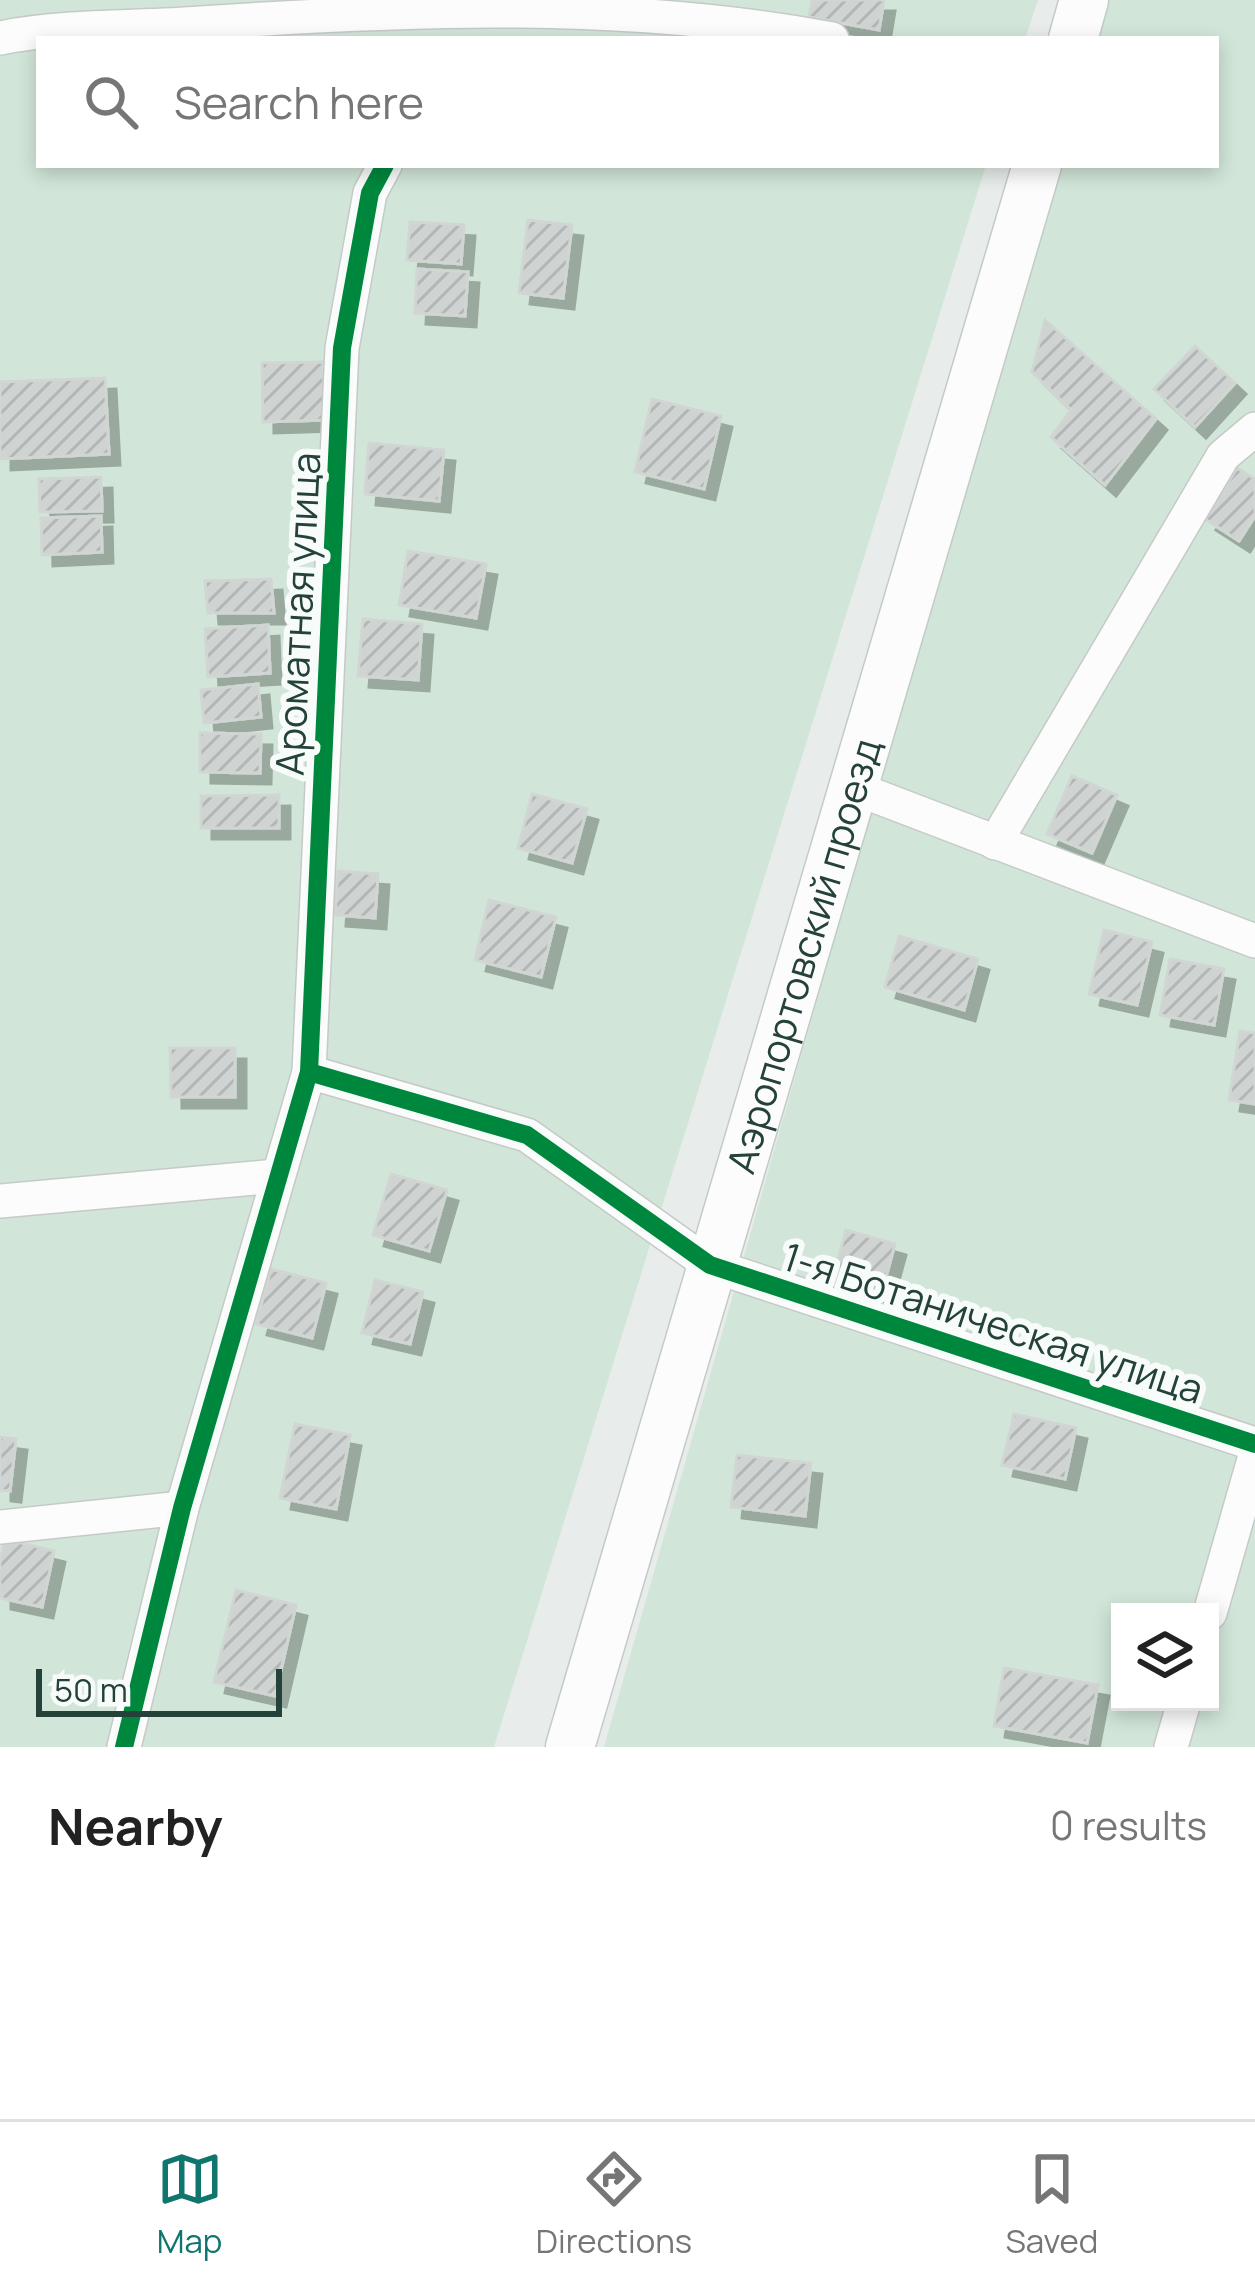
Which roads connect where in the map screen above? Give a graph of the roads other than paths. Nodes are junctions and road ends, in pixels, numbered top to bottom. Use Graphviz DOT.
graph roads {
  1 [pos="1084,0"];
  2 [pos="509,9"];
  3 [pos="188,12"];
  4 [pos="487,36"];
  5 [pos="813,36"];
  6 [pos="1074,36"];
  7 [pos="0,38"];
  8 [pos="384,168"];
  9 [pos="1036,168"];
  10 [pos="1255,429"];
  11 [pos="857,789"];
  12 [pos="995,843"];
  13 [pos="1255,941"];
  14 [pos="309,1072"];
  15 [pos="276,1176"];
  16 [pos="0,1201"];
  17 [pos="710,1265"];
  18 [pos="1255,1444"];
  19 [pos="1255,1456"];
  20 [pos="182,1508"];
  21 [pos="0,1527"];
  22 [pos="1213,1603"];
  23 [pos="1182,1711"];
  24 [pos="124,1747"];
  25 [pos="570,1747"];
  26 [pos="1172,1747"];
  1 -- 6 [label="main road"];
  2 -- 3 [label="street"];
  2 -- 4 [label="street"];
  2 -- 5 [label="street"];
  3 -- 7 [label="street"];
  8 -- 14 [label="street, Ароматная улица"];
  9 -- 11 [label="main road, Аэропортовский проезд"];
  10 -- 12 [label="street"];
  11 -- 12 [label="street"];
  11 -- 17 [label="main road, Аэропортовский проезд"];
  12 -- 13 [label="street"];
  14 -- 15 [label="street, Ароматная улица"];
  14 -- 17 [label="street, 1-я Ботаническая улица"];
  15 -- 16 [label="street"];
  15 -- 20 [label="street, Ароматная улица"];
  17 -- 18 [label="street, 1-я Ботаническая улица"];
  17 -- 25 [label="main road, Аэропортовский проезд"];
  19 -- 22 [label="street"];
  20 -- 21 [label="street"];
  20 -- 24 [label="street, Ароматная улица"];
  23 -- 26 [label="street"];
}
